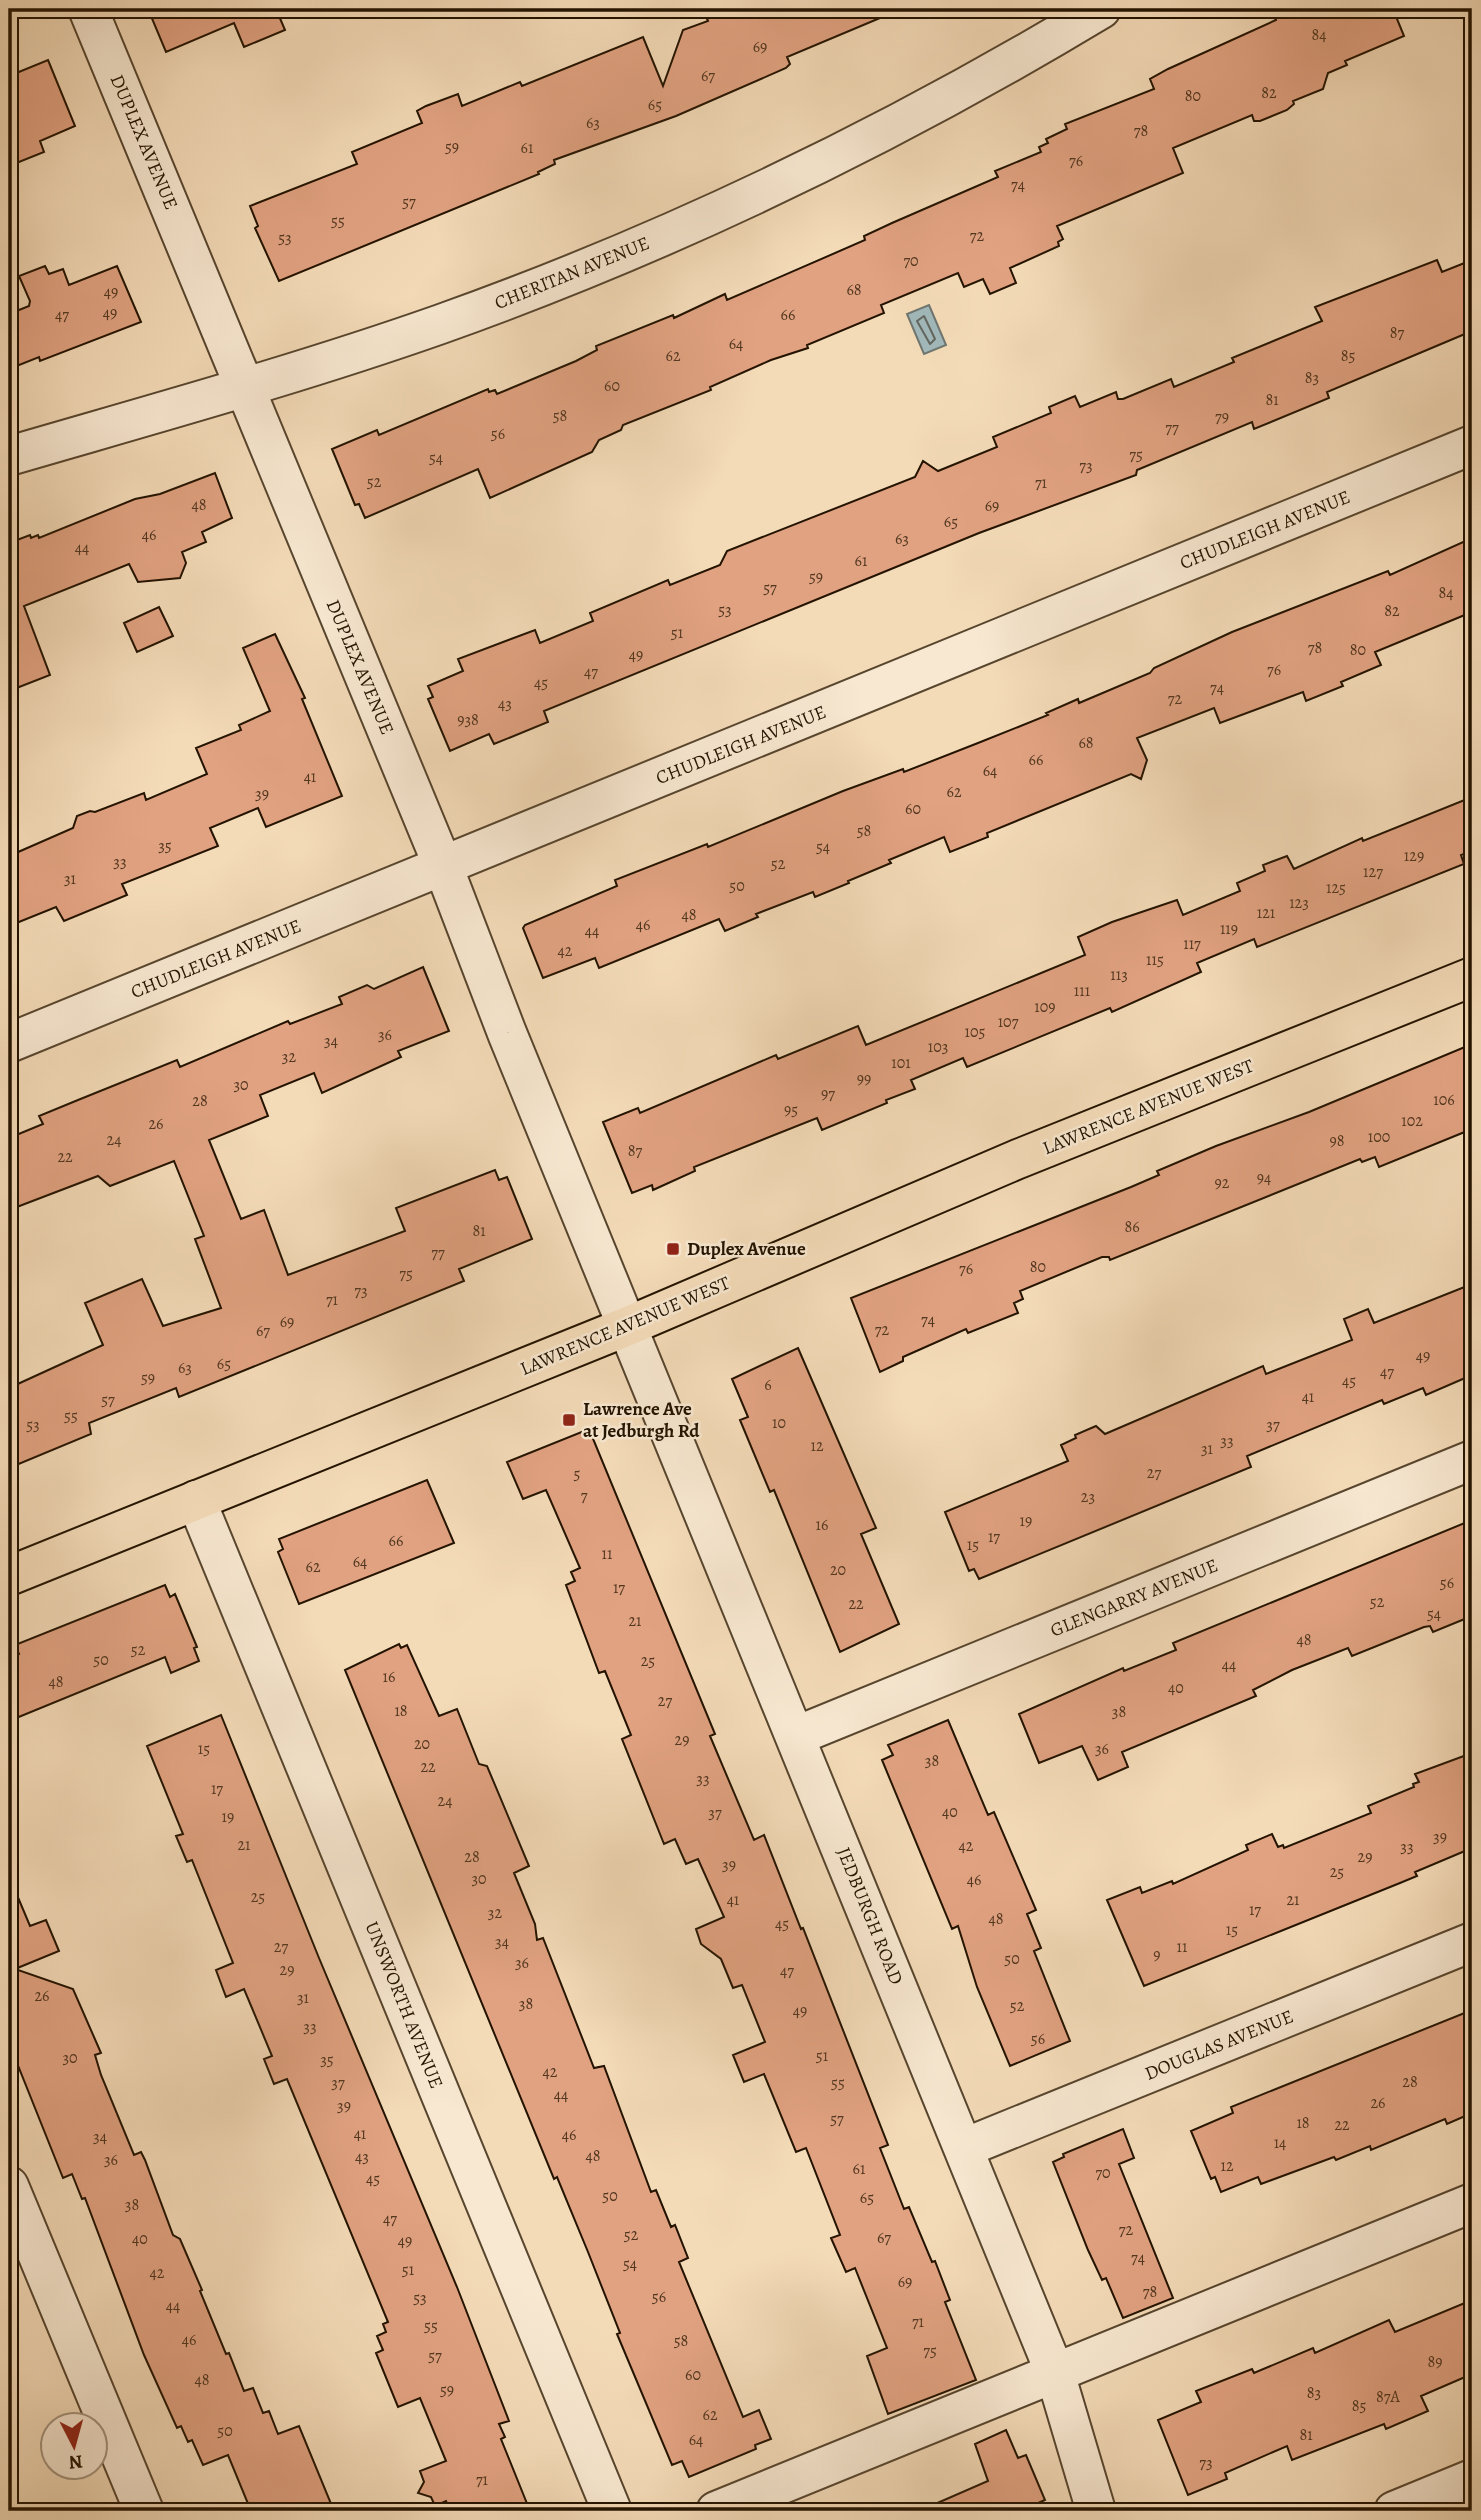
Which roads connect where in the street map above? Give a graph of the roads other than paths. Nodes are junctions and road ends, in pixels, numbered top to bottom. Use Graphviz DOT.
graph roads {
  1 [pos="88,9"];
  2 [pos="1101,9"];
  3 [pos="243,387"];
  4 [pos="1472,445"];
  5 [pos="9,456"];
  6 [pos="443,866"];
  7 [pos="1472,976"];
  8 [pos="9,1043"];
  9 [pos="628,1326"];
  10 [pos="1472,1460"];
  11 [pos="196,1500"];
  12 [pos="9,1576"];
  13 [pos="796,1736"];
  14 [pos="1472,1942"];
  15 [pos="964,2148"];
  16 [pos="9,2186"];
  17 [pos="1472,2203"];
  18 [pos="1055,2373"];
  19 [pos="1472,2479"];
  20 [pos="144,2511"];
  21 [pos="612,2511"];
  22 [pos="716,2511"];
  23 [pos="1096,2511"];
  24 [pos="1394,2511"];
  1 -- 3 [label="street, DUPLEX AVENUE"];
  2 -- 3 [label="street, CHERITAN AVENUE"];
  3 -- 5 [label="street, CHERITAN AVENUE"];
  3 -- 6 [label="street, DUPLEX AVENUE"];
  4 -- 6 [label="street, CHUDLEIGH AVENUE"];
  6 -- 8 [label="street, CHUDLEIGH AVENUE"];
  6 -- 9 [label="street, DUPLEX AVENUE"];
  7 -- 9 [label="main road, LAWRENCE AVENUE WEST"];
  9 -- 11 [label="main road, LAWRENCE AVENUE WEST"];
  9 -- 13 [label="street, JEDBURGH ROAD"];
  10 -- 13 [label="street, GLENGARRY AVENUE"];
  11 -- 12 [label="main road, LAWRENCE AVENUE WEST"];
  11 -- 21 [label="street, UNSWORTH AVENUE"];
  13 -- 15 [label="street, JEDBURGH ROAD"];
  14 -- 15 [label="street, DOUGLAS AVENUE"];
  15 -- 18 [label="street, JEDBURGH ROAD"];
  16 -- 20 [label="street"];
  17 -- 18 [label="street"];
  18 -- 22 [label="street"];
  18 -- 23 [label="street, JEDBURGH ROAD"];
  19 -- 24 [label="street"];
}
